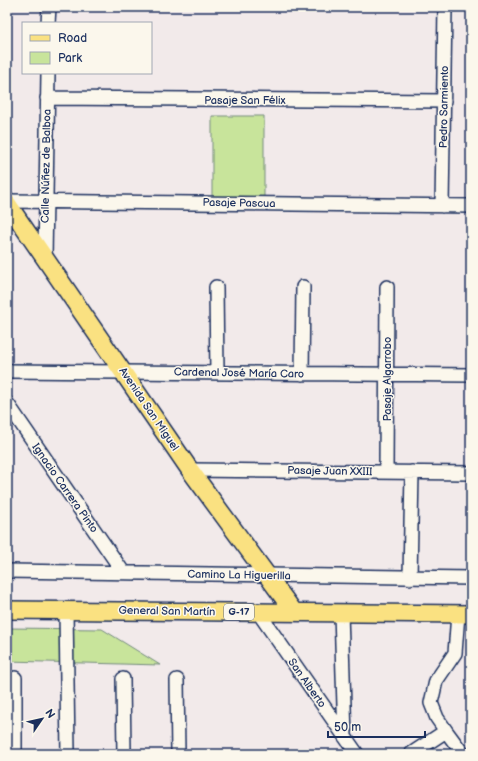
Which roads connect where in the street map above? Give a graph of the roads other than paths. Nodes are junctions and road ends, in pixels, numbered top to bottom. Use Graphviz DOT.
graph roads {
  1 [pos="49,7"];
  2 [pos="445,7"];
  3 [pos="48,22"];
  4 [pos="48,74"];
  5 [pos="47,98"];
  6 [pos="444,102"];
  7 [pos="46,201"];
  8 [pos="7,202"];
  9 [pos="442,206"];
  10 [pos="471,206"];
  11 [pos="44,258"];
  12 [pos="303,286"];
  13 [pos="216,287"];
  14 [pos="387,287"];
  15 [pos="7,371"];
  16 [pos="123,372"];
  17 [pos="216,373"];
  18 [pos="302,374"];
  19 [pos="387,374"];
  20 [pos="471,375"];
  21 [pos="7,403"];
  22 [pos="190,470"];
  23 [pos="386,472"];
  24 [pos="412,472"];
  25 [pos="471,473"];
  26 [pos="7,571"];
  27 [pos="123,572"];
  28 [pos="267,576"];
  29 [pos="410,578"];
  30 [pos="471,578"];
  31 [pos="7,610"];
  32 [pos="66,610"];
  33 [pos="258,612"];
  34 [pos="294,612"];
  35 [pos="342,613"];
  36 [pos="464,614"];
  37 [pos="15,678"];
  38 [pos="123,679"];
  39 [pos="177,680"];
  40 [pos="446,731"];
  41 [pos="345,737"];
  42 [pos="15,754"];
  43 [pos="68,754"];
  44 [pos="124,754"];
  45 [pos="178,754"];
  46 [pos="358,754"];
  47 [pos="411,754"];
  48 [pos="463,754"];
  1 -- 3 [label="street"];
  2 -- 6 [label="street, Pedro Sarmiento"];
  4 -- 5 [label="street, Calle Núñez de Balboa"];
  5 -- 6 [label="street, Pasaje San Félix"];
  5 -- 7 [label="street, Calle Núñez de Balboa"];
  6 -- 9 [label="street, Pedro Sarmiento"];
  7 -- 8 [label="street, Pasaje Pascua"];
  7 -- 9 [label="street, Pasaje Pascua"];
  7 -- 11 [label="street, Calle Núñez de Balboa"];
  8 -- 11 [label="main road, Avenida San Miguel"];
  9 -- 10 [label="street, Pasaje Pascua"];
  11 -- 16 [label="main road, Avenida San Miguel"];
  12 -- 18 [label="street"];
  13 -- 17 [label="street"];
  14 -- 19 [label="street, Pasaje Algarrobo"];
  15 -- 16 [label="street, Cardenal José María Caro"];
  16 -- 17 [label="street, Cardenal José María Caro"];
  16 -- 22 [label="main road, Avenida San Miguel"];
  17 -- 18 [label="street, Cardenal José María Caro"];
  18 -- 19 [label="street, Cardenal José María Caro"];
  19 -- 20 [label="street, Cardenal José María Caro"];
  19 -- 23 [label="street, Pasaje Algarrobo"];
  21 -- 27 [label="street, Ignacio Carrera Pinto"];
  22 -- 23 [label="street, Pasaje Juan XXIII"];
  22 -- 28 [label="main road, Avenida San Miguel"];
  23 -- 24 [label="street, Pasaje Juan XXIII"];
  24 -- 25 [label="street, Pasaje Juan XXIII"];
  24 -- 29 [label="street"];
  26 -- 27 [label="street, Camino La Higuerilla"];
  27 -- 28 [label="street, Camino La Higuerilla"];
  28 -- 29 [label="street, Camino La Higuerilla"];
  28 -- 34 [label="main road, Avenida San Miguel"];
  29 -- 30 [label="street, Camino La Higuerilla"];
  31 -- 32 [label="main road, General San Martín / G-17"];
  32 -- 33 [label="main road, General San Martín / G-17"];
  32 -- 43 [label="street"];
  33 -- 34 [label="main road, General San Martín / G-17"];
  33 -- 41 [label="street, San Alberto"];
  34 -- 35 [label="main road, General San Martín / G-17"];
  35 -- 36 [label="main road, General San Martín / G-17"];
  35 -- 41 [label="street"];
  36 -- 40 [label="street"];
  37 -- 42 [label="street"];
  38 -- 44 [label="street"];
  39 -- 45 [label="street"];
  40 -- 47 [label="street"];
  40 -- 48 [label="street"];
  41 -- 46 [label="street, San Alberto"];
}
